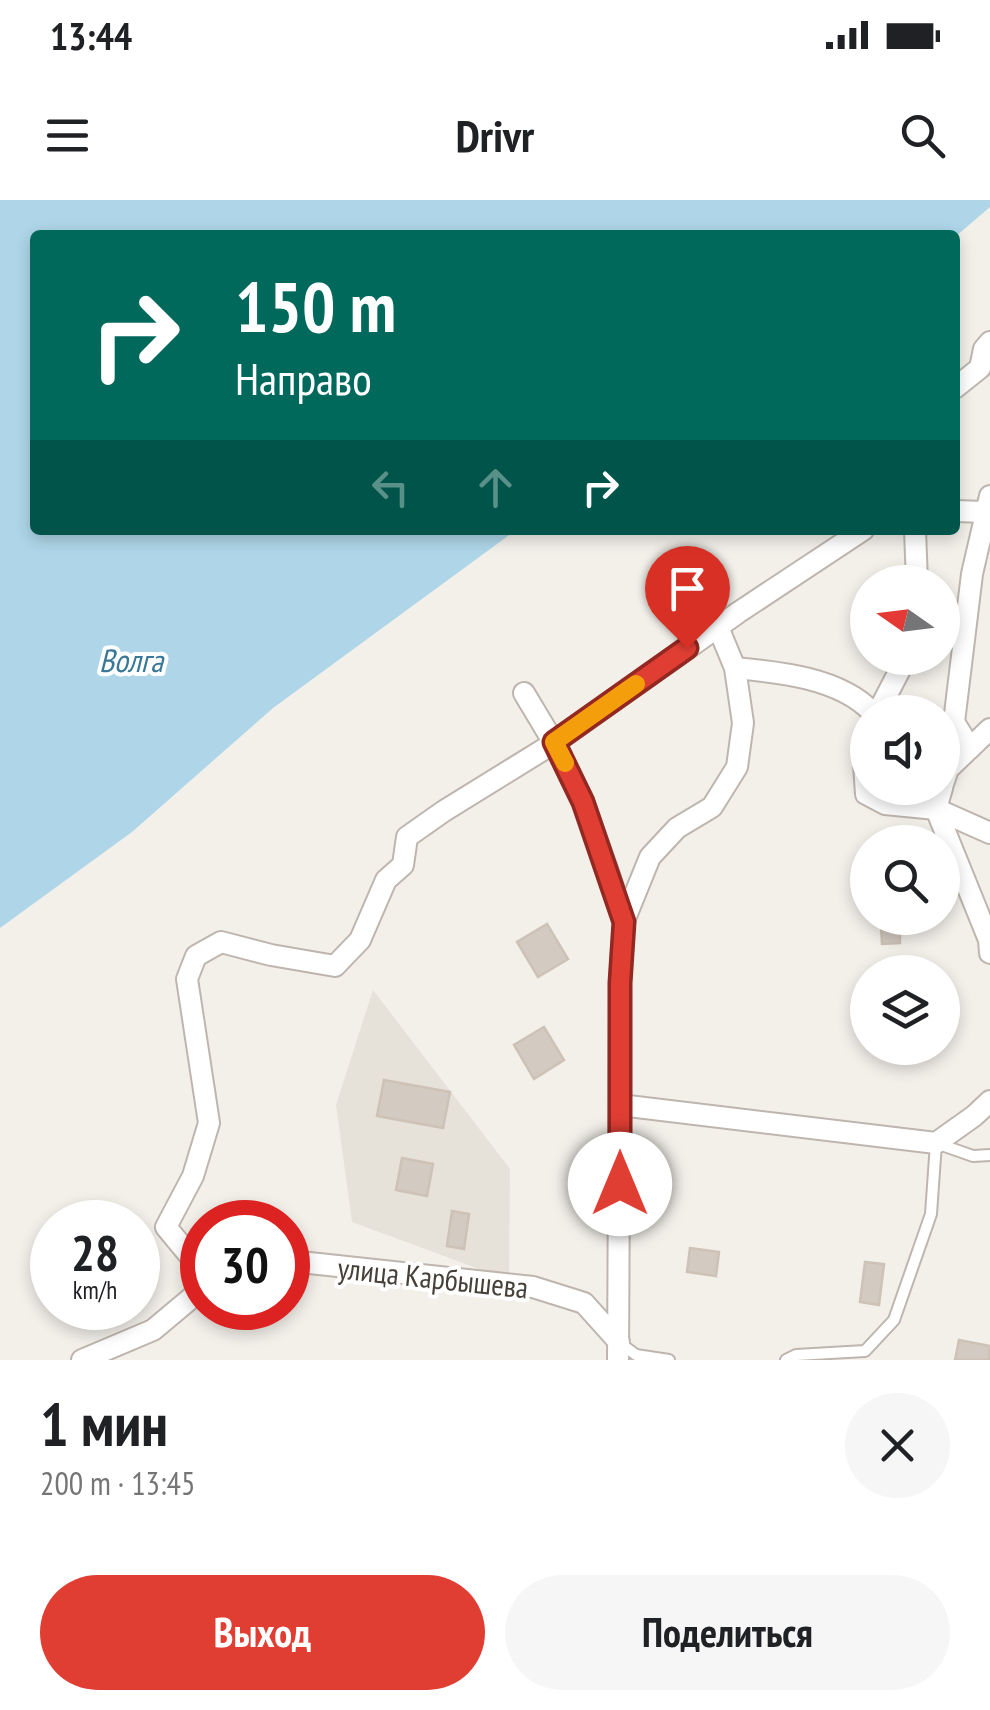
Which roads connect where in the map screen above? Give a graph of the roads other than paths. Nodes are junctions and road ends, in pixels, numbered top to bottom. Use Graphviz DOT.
graph roads {
  1 [pos="990,342"];
  2 [pos="960,384"];
  3 [pos="988,504"];
  4 [pos="960,510"];
  5 [pos="855,535"];
  6 [pos="915,535"];
  7 [pos="917,565"];
  8 [pos="718,626"];
  9 [pos="735,668"];
  10 [pos="524,693"];
  11 [pos="850,696"];
  12 [pos="990,729"];
  13 [pos="554,742"];
  14 [pos="970,748"];
  15 [pos="960,758"];
  16 [pos="894,805"];
  17 [pos="937,805"];
  18 [pos="936,809"];
  19 [pos="990,833"];
  20 [pos="624,922"];
  21 [pos="990,953"];
  22 [pos="990,1101"];
  23 [pos="620,1105"];
  24 [pos="936,1143"];
  25 [pos="990,1155"];
  26 [pos="180,1200"];
  27 [pos="180,1200"];
  28 [pos="180,1244"];
  29 [pos="310,1263"];
  30 [pos="180,1307"];
  31 [pos="619,1351"];
  32 [pos="82,1360"];
  33 [pos="669,1360"];
  34 [pos="786,1360"];
  1 -- 2 [label="street"];
  3 -- 4 [label="street"];
  3 -- 14 [label="street"];
  5 -- 8 [label="street"];
  6 -- 7 [label="street"];
  8 -- 9 [label="street"];
  8 -- 13 [label="street"];
  9 -- 11 [label="street"];
  9 -- 20 [label="street"];
  10 -- 13 [label="street"];
  12 -- 14 [label="street"];
  13 -- 20 [label="street"];
  13 -- 26 [label="street"];
  14 -- 15 [label="street"];
  16 -- 18 [label="street"];
  17 -- 18 [label="street"];
  18 -- 19 [label="street"];
  18 -- 21 [label="street"];
  20 -- 23 [label="street"];
  22 -- 24 [label="street"];
  23 -- 24 [label="street"];
  23 -- 31 [label="street"];
  24 -- 25 [label="lane"];
  24 -- 34 [label="lane"];
  27 -- 28 [label="street"];
  29 -- 31 [label="street, улица Карбышева"];
  30 -- 32 [label="street"];
  31 -- 33 [label="lane"];
}
